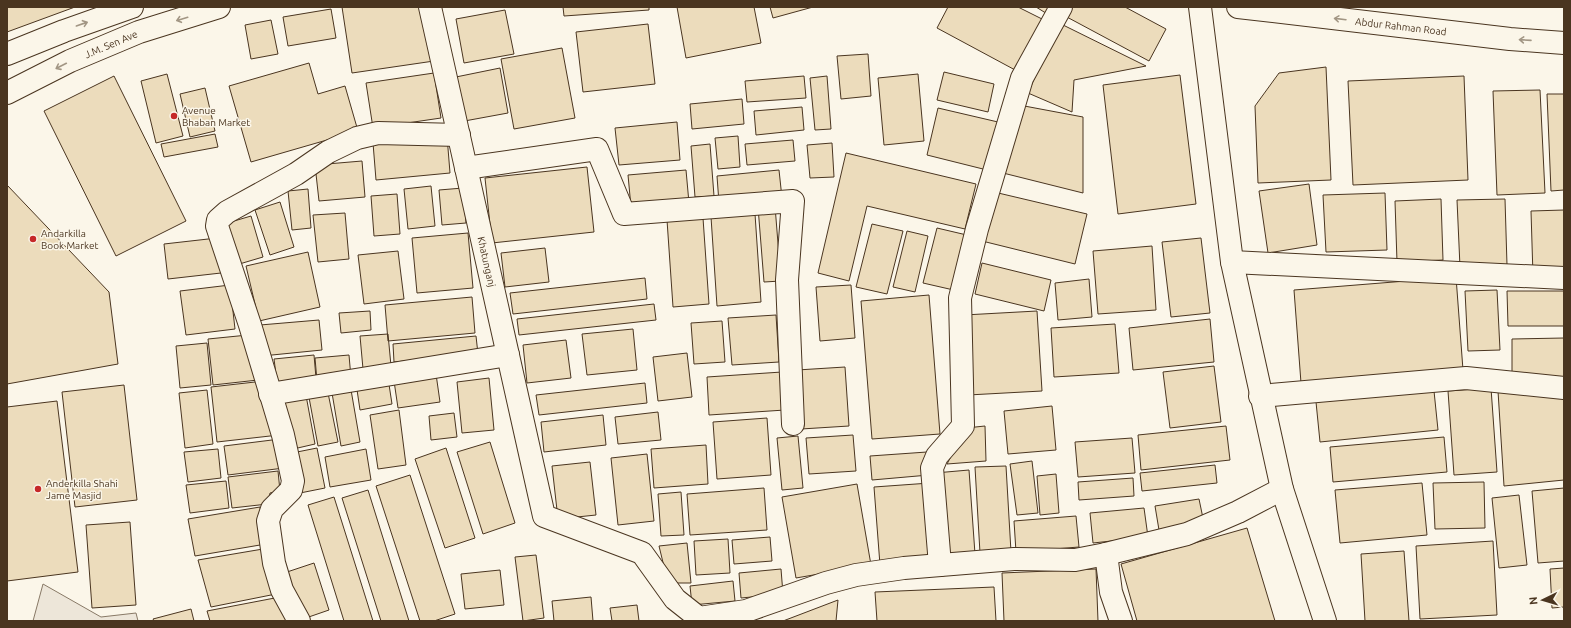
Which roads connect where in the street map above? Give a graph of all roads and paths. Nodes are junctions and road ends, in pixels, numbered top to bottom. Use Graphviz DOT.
graph roads {
  1 [pos="132,7"];
  2 [pos="219,7"];
  3 [pos="430,7"];
  4 [pos="1061,7"];
  5 [pos="1200,7"];
  6 [pos="1238,7"];
  7 [pos="1564,43"];
  8 [pos="7,54"];
  9 [pos="7,93"];
  10 [pos="459,134"];
  11 [pos="466,168"];
  12 [pos="1232,262"];
  13 [pos="1564,278"];
  14 [pos="508,356"];
  15 [pos="1564,388"];
  16 [pos="270,394"];
  17 [pos="1260,396"];
  18 [pos="793,424"];
  19 [pos="1282,489"];
  20 [pos="1106,554"];
  21 [pos="940,565"];
  22 [pos="299,621"];
  23 [pos="1121,621"];
  24 [pos="1325,621"];
  8 -- 1 [label="street, one-way"];
  2 -- 9 [label="street, J.M. Sen Ave, one-way"];
  3 -- 10 [label="street, Khatunganj"];
  4 -- 21 [label="street"];
  5 -- 12 [label="street"];
  7 -- 6 [label="street, Abdur Rahman Road, one-way"];
  10 -- 11 [label="street, Khatunganj"];
  10 -- 16 [label="street"];
  11 -- 14 [label="street, Khatunganj"];
  11 -- 18 [label="street"];
  12 -- 13 [label="street"];
  12 -- 17 [label="street"];
  14 -- 16 [label="street"];
  14 -- 21 [label="street, Khatunganj"];
  15 -- 17 [label="street"];
  16 -- 22 [label="street"];
  17 -- 19 [label="street"];
  19 -- 20 [label="street"];
  19 -- 24 [label="street"];
  20 -- 21 [label="street"];
  20 -- 23 [label="street"];
}
